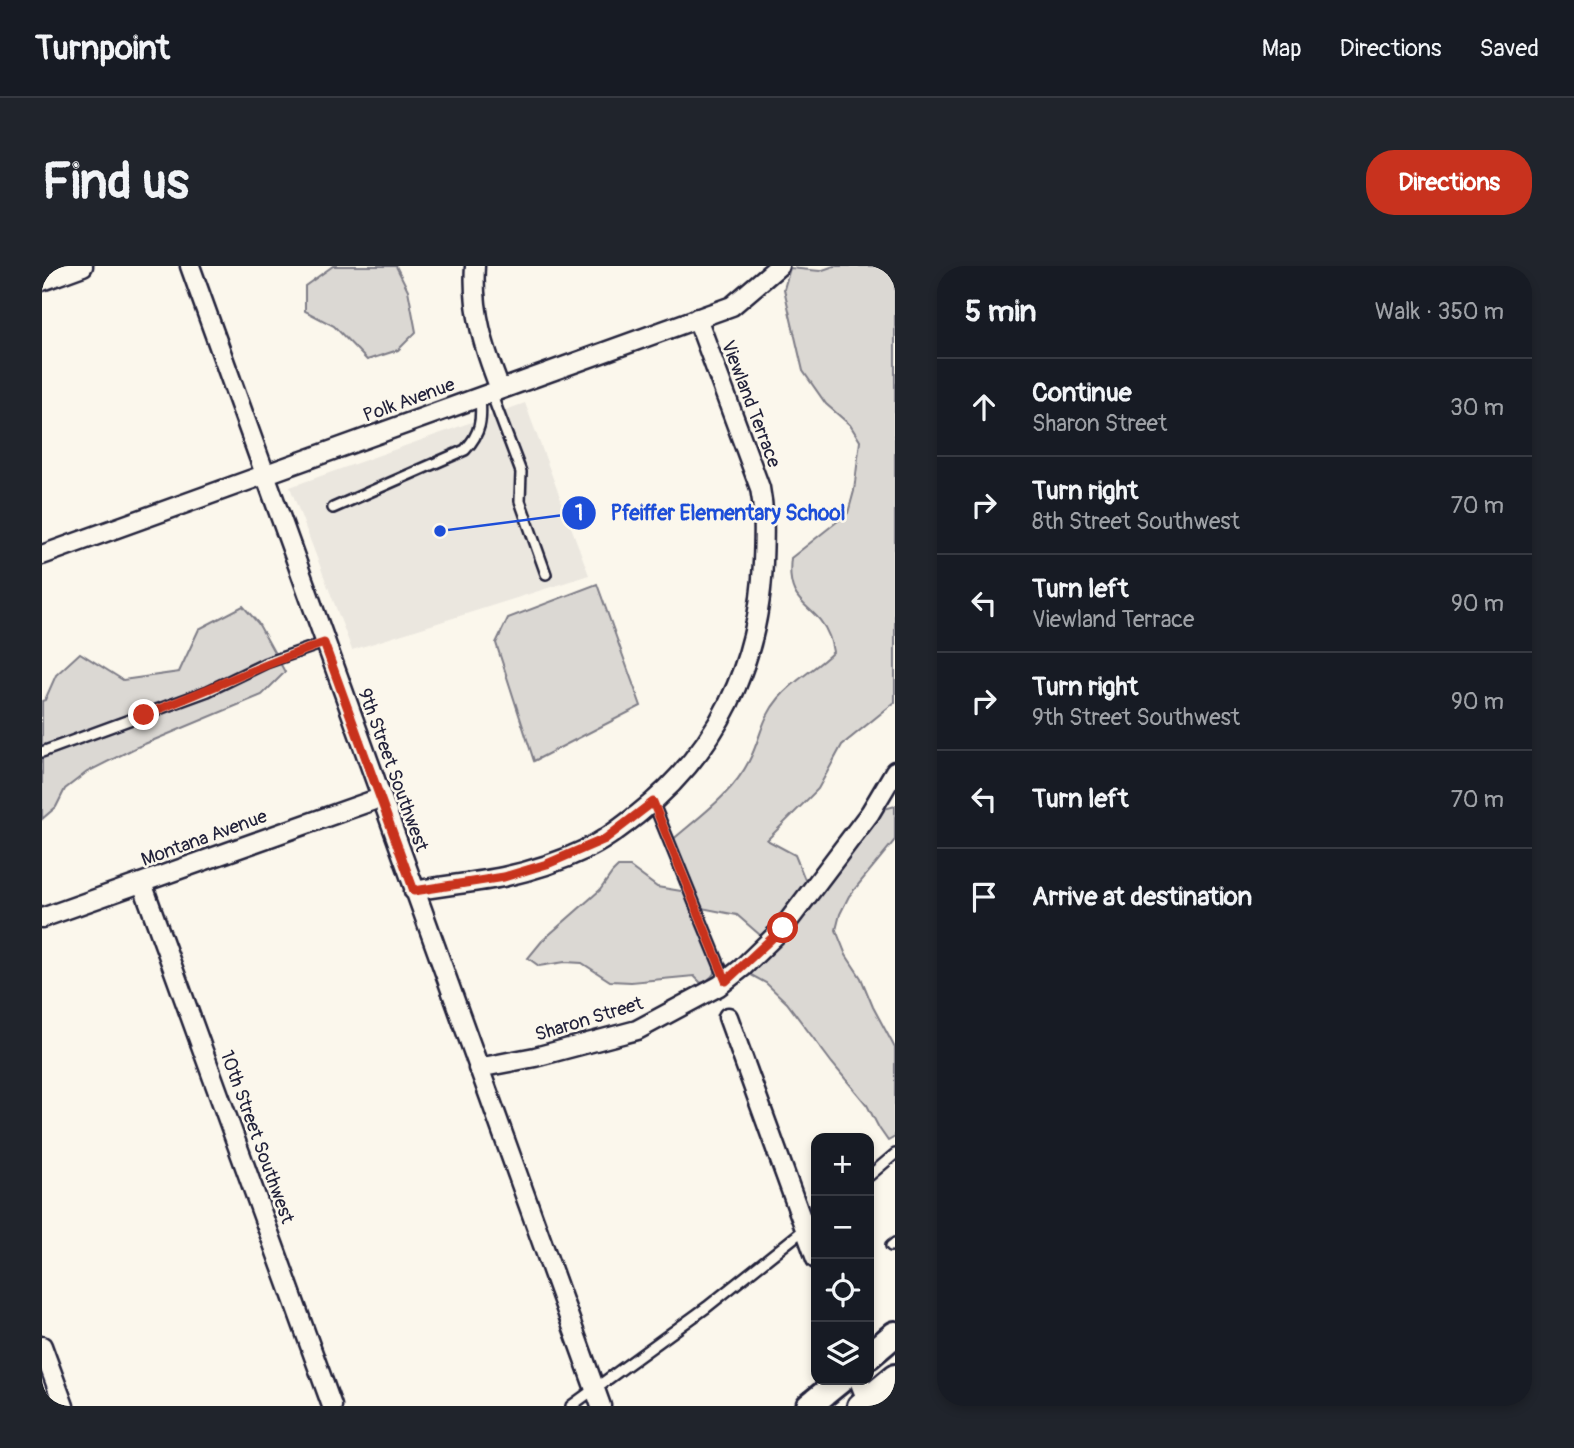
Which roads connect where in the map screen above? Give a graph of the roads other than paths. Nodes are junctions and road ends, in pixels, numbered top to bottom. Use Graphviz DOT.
graph roads {
  1 [pos="83,266"];
  2 [pos="190,266"];
  3 [pos="475,266"];
  4 [pos="779,266"];
  5 [pos="42,281"];
  6 [pos="697,318"];
  7 [pos="490,393"];
  8 [pos="264,475"];
  9 [pos="333,508"];
  10 [pos="42,555"];
  11 [pos="546,573"];
  12 [pos="324,643"];
  13 [pos="42,752"];
  14 [pos="895,771"];
  15 [pos="380,798"];
  16 [pos="653,802"];
  17 [pos="142,883"];
  18 [pos="414,891"];
  19 [pos="42,918"];
  20 [pos="726,981"];
  21 [pos="728,1017"];
  22 [pos="478,1068"];
  23 [pos="895,1154"];
  24 [pos="874,1172"];
  25 [pos="811,1225"];
  26 [pos="895,1334"];
  27 [pos="42,1346"];
  28 [pos="874,1352"];
  29 [pos="895,1377"];
  30 [pos="835,1385"];
  31 [pos="598,1398"];
  32 [pos="864,1398"];
  33 [pos="64,1406"];
  34 [pos="332,1406"];
  35 [pos="571,1406"];
  36 [pos="809,1406"];
  1 -- 5 [label="street"];
  2 -- 8 [label="street, 9th Street Southwest"];
  3 -- 7 [label="street"];
  4 -- 6 [label="street, Polk Avenue"];
  6 -- 7 [label="street, Polk Avenue"];
  6 -- 16 [label="street, Viewland Terrace"];
  7 -- 8 [label="street, Polk Avenue"];
  7 -- 9 [label="lane"];
  7 -- 11 [label="lane"];
  8 -- 10 [label="street, Polk Avenue"];
  8 -- 12 [label="street, 9th Street Southwest"];
  12 -- 13 [label="lane"];
  12 -- 15 [label="street, 9th Street Southwest"];
  14 -- 20 [label="street, Sharon Street"];
  15 -- 17 [label="street, Montana Avenue"];
  15 -- 18 [label="street, 9th Street Southwest"];
  16 -- 18 [label="street, Viewland Terrace"];
  16 -- 20 [label="lane"];
  17 -- 19 [label="street, Montana Avenue"];
  17 -- 34 [label="street, 10th Street Southwest"];
  18 -- 22 [label="street, 9th Street Southwest"];
  20 -- 22 [label="street, Sharon Street"];
  21 -- 25 [label="street"];
  22 -- 31 [label="street, 9th Street Southwest"];
  23 -- 24 [label="lane"];
  25 -- 31 [label="lane"];
  26 -- 28 [label="main road"];
  27 -- 33 [label="street"];
  29 -- 32 [label="main road"];
  30 -- 36 [label="main road"];
  31 -- 35 [label="lane"];
}
